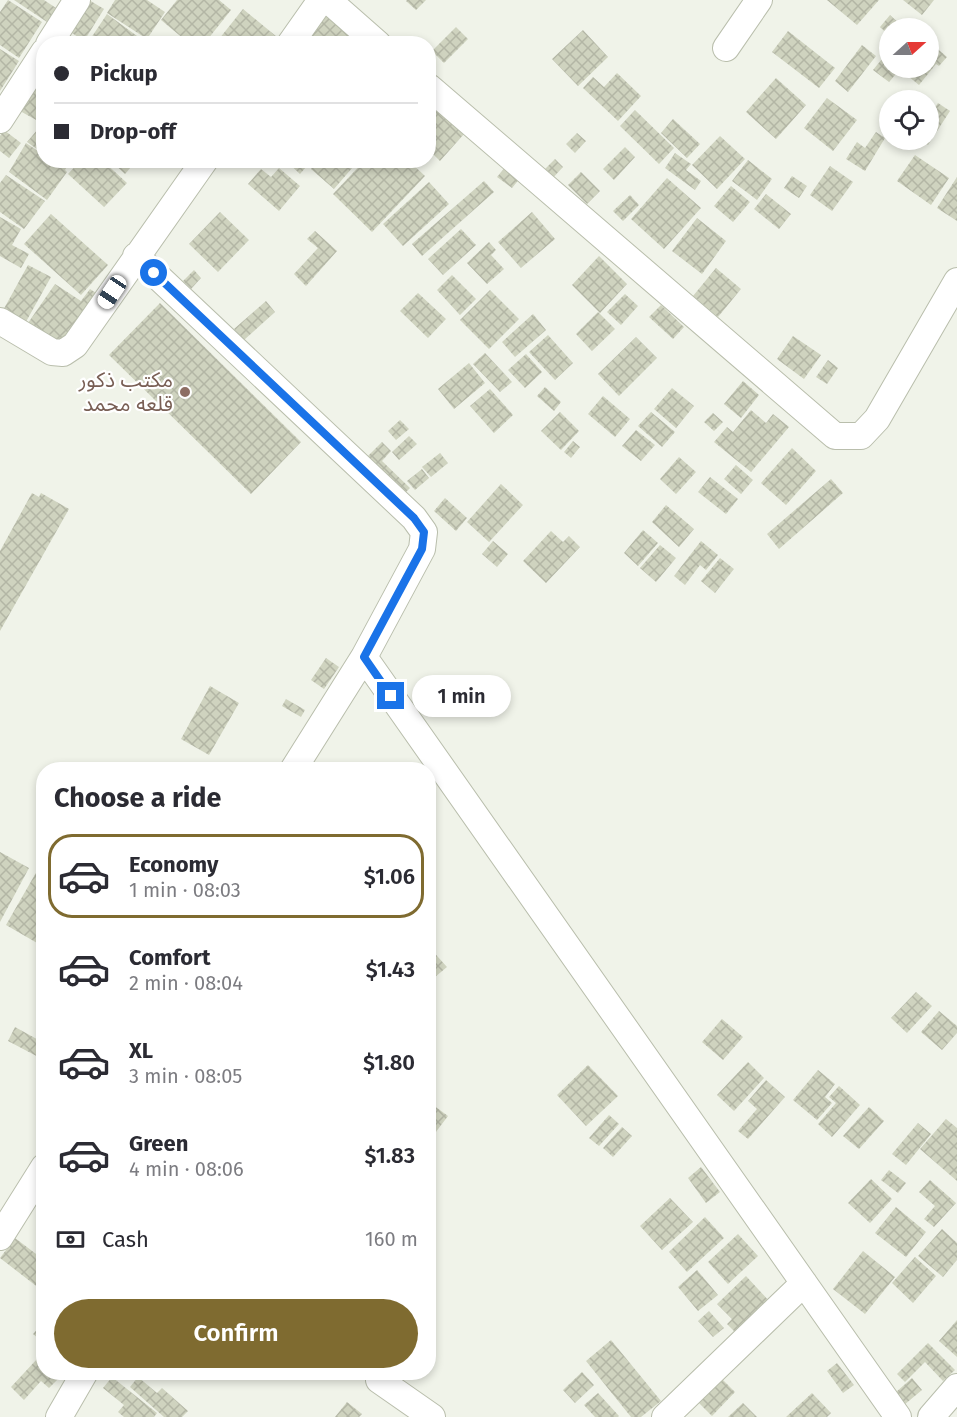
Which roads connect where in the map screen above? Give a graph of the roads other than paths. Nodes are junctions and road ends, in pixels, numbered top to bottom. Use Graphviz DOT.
graph roads {
  1 [pos="77,0"];
  2 [pos="321,0"];
  3 [pos="328,0"];
  4 [pos="759,0"];
  5 [pos="54,36"];
  6 [pos="296,36"];
  7 [pos="369,36"];
  8 [pos="726,48"];
  9 [pos="36,64"];
  10 [pos="436,93"];
  11 [pos="0,120"];
  12 [pos="200,168"];
  13 [pos="136,256"];
  14 [pos="957,281"];
  15 [pos="0,321"];
  16 [pos="364,657"];
  17 [pos="298,762"];
  18 [pos="36,1180"];
  19 [pos="0,1237"];
  20 [pos="804,1283"];
  21 [pos="80,1380"];
  22 [pos="379,1380"];
  23 [pos="957,1387"];
  24 [pos="59,1417"];
  25 [pos="432,1417"];
  26 [pos="665,1417"];
  27 [pos="898,1417"];
  28 [pos="931,1417"];
  1 -- 5 [label="street"];
  2 -- 6 [label="street"];
  3 -- 7 [label="street"];
  4 -- 8 [label="street"];
  9 -- 11 [label="street"];
  10 -- 14 [label="street"];
  12 -- 13 [label="street"];
  13 -- 15 [label="street"];
  13 -- 16 [label="street"];
  16 -- 17 [label="street"];
  16 -- 20 [label="street"];
  18 -- 19 [label="street"];
  20 -- 26 [label="street"];
  20 -- 27 [label="street"];
  21 -- 24 [label="street"];
  22 -- 25 [label="street"];
  23 -- 28 [label="street"];
}
